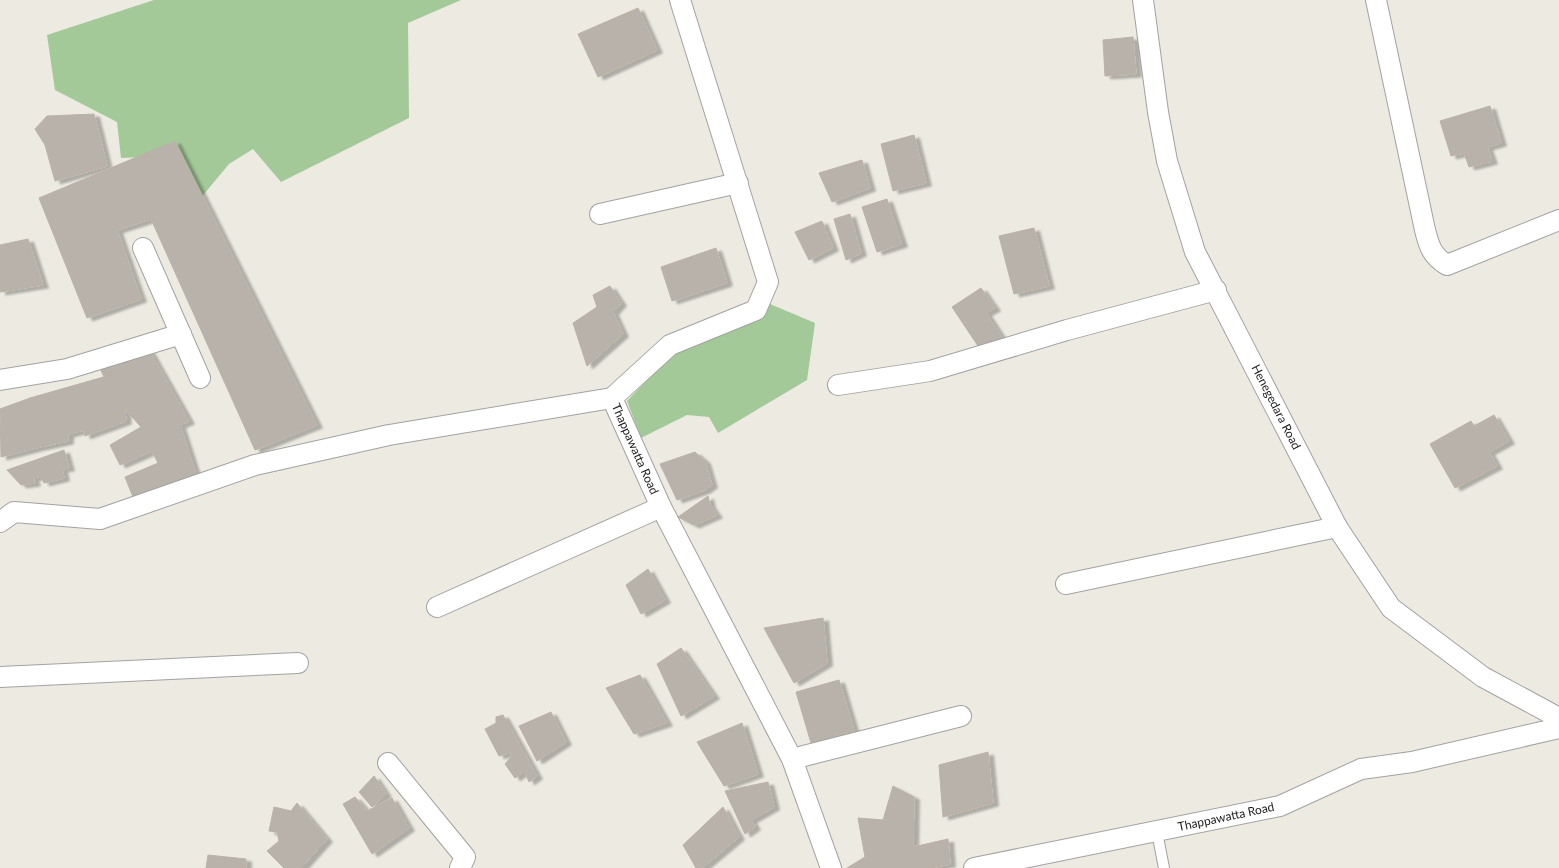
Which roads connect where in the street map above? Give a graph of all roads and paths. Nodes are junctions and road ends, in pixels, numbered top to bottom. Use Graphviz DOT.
graph roads {
  1 [pos="680,0"];
  2 [pos="1143,0"];
  3 [pos="1376,0"];
  4 [pos="738,184"];
  5 [pos="600,214"];
  6 [pos="1559,220"];
  7 [pos="143,248"];
  8 [pos="1216,290"];
  9 [pos="181,334"];
  10 [pos="200,378"];
  11 [pos="0,380"];
  12 [pos="838,385"];
  13 [pos="612,398"];
  14 [pos="661,506"];
  15 [pos="0,522"];
  16 [pos="1337,526"];
  17 [pos="1066,584"];
  18 [pos="437,607"];
  19 [pos="298,663"];
  20 [pos="0,677"];
  21 [pos="961,716"];
  22 [pos="1559,729"];
  23 [pos="792,758"];
  24 [pos="388,763"];
  25 [pos="1157,832"];
  26 [pos="460,868"];
  27 [pos="831,868"];
  28 [pos="974,868"];
  29 [pos="1164,868"];
  1 -- 4 [label="street, Thappawatta Road"];
  2 -- 8 [label="street, Henegedara Road"];
  3 -- 6 [label="street"];
  4 -- 5 [label="street"];
  4 -- 13 [label="street, Thappawatta Road"];
  7 -- 9 [label="street"];
  8 -- 12 [label="street"];
  8 -- 16 [label="street, Henegedara Road"];
  9 -- 10 [label="street"];
  9 -- 11 [label="street"];
  13 -- 14 [label="street, Thappawatta Road"];
  13 -- 15 [label="street"];
  14 -- 18 [label="street"];
  14 -- 23 [label="street, Thappawatta Road"];
  16 -- 17 [label="street"];
  16 -- 22 [label="street, Henegedara Road"];
  19 -- 20 [label="street"];
  21 -- 23 [label="street"];
  22 -- 25 [label="street, Thappawatta Road"];
  23 -- 27 [label="street, Thappawatta Road"];
  24 -- 26 [label="street"];
  25 -- 28 [label="street, Thappawatta Road"];
  25 -- 29 [label="lane"];
}
